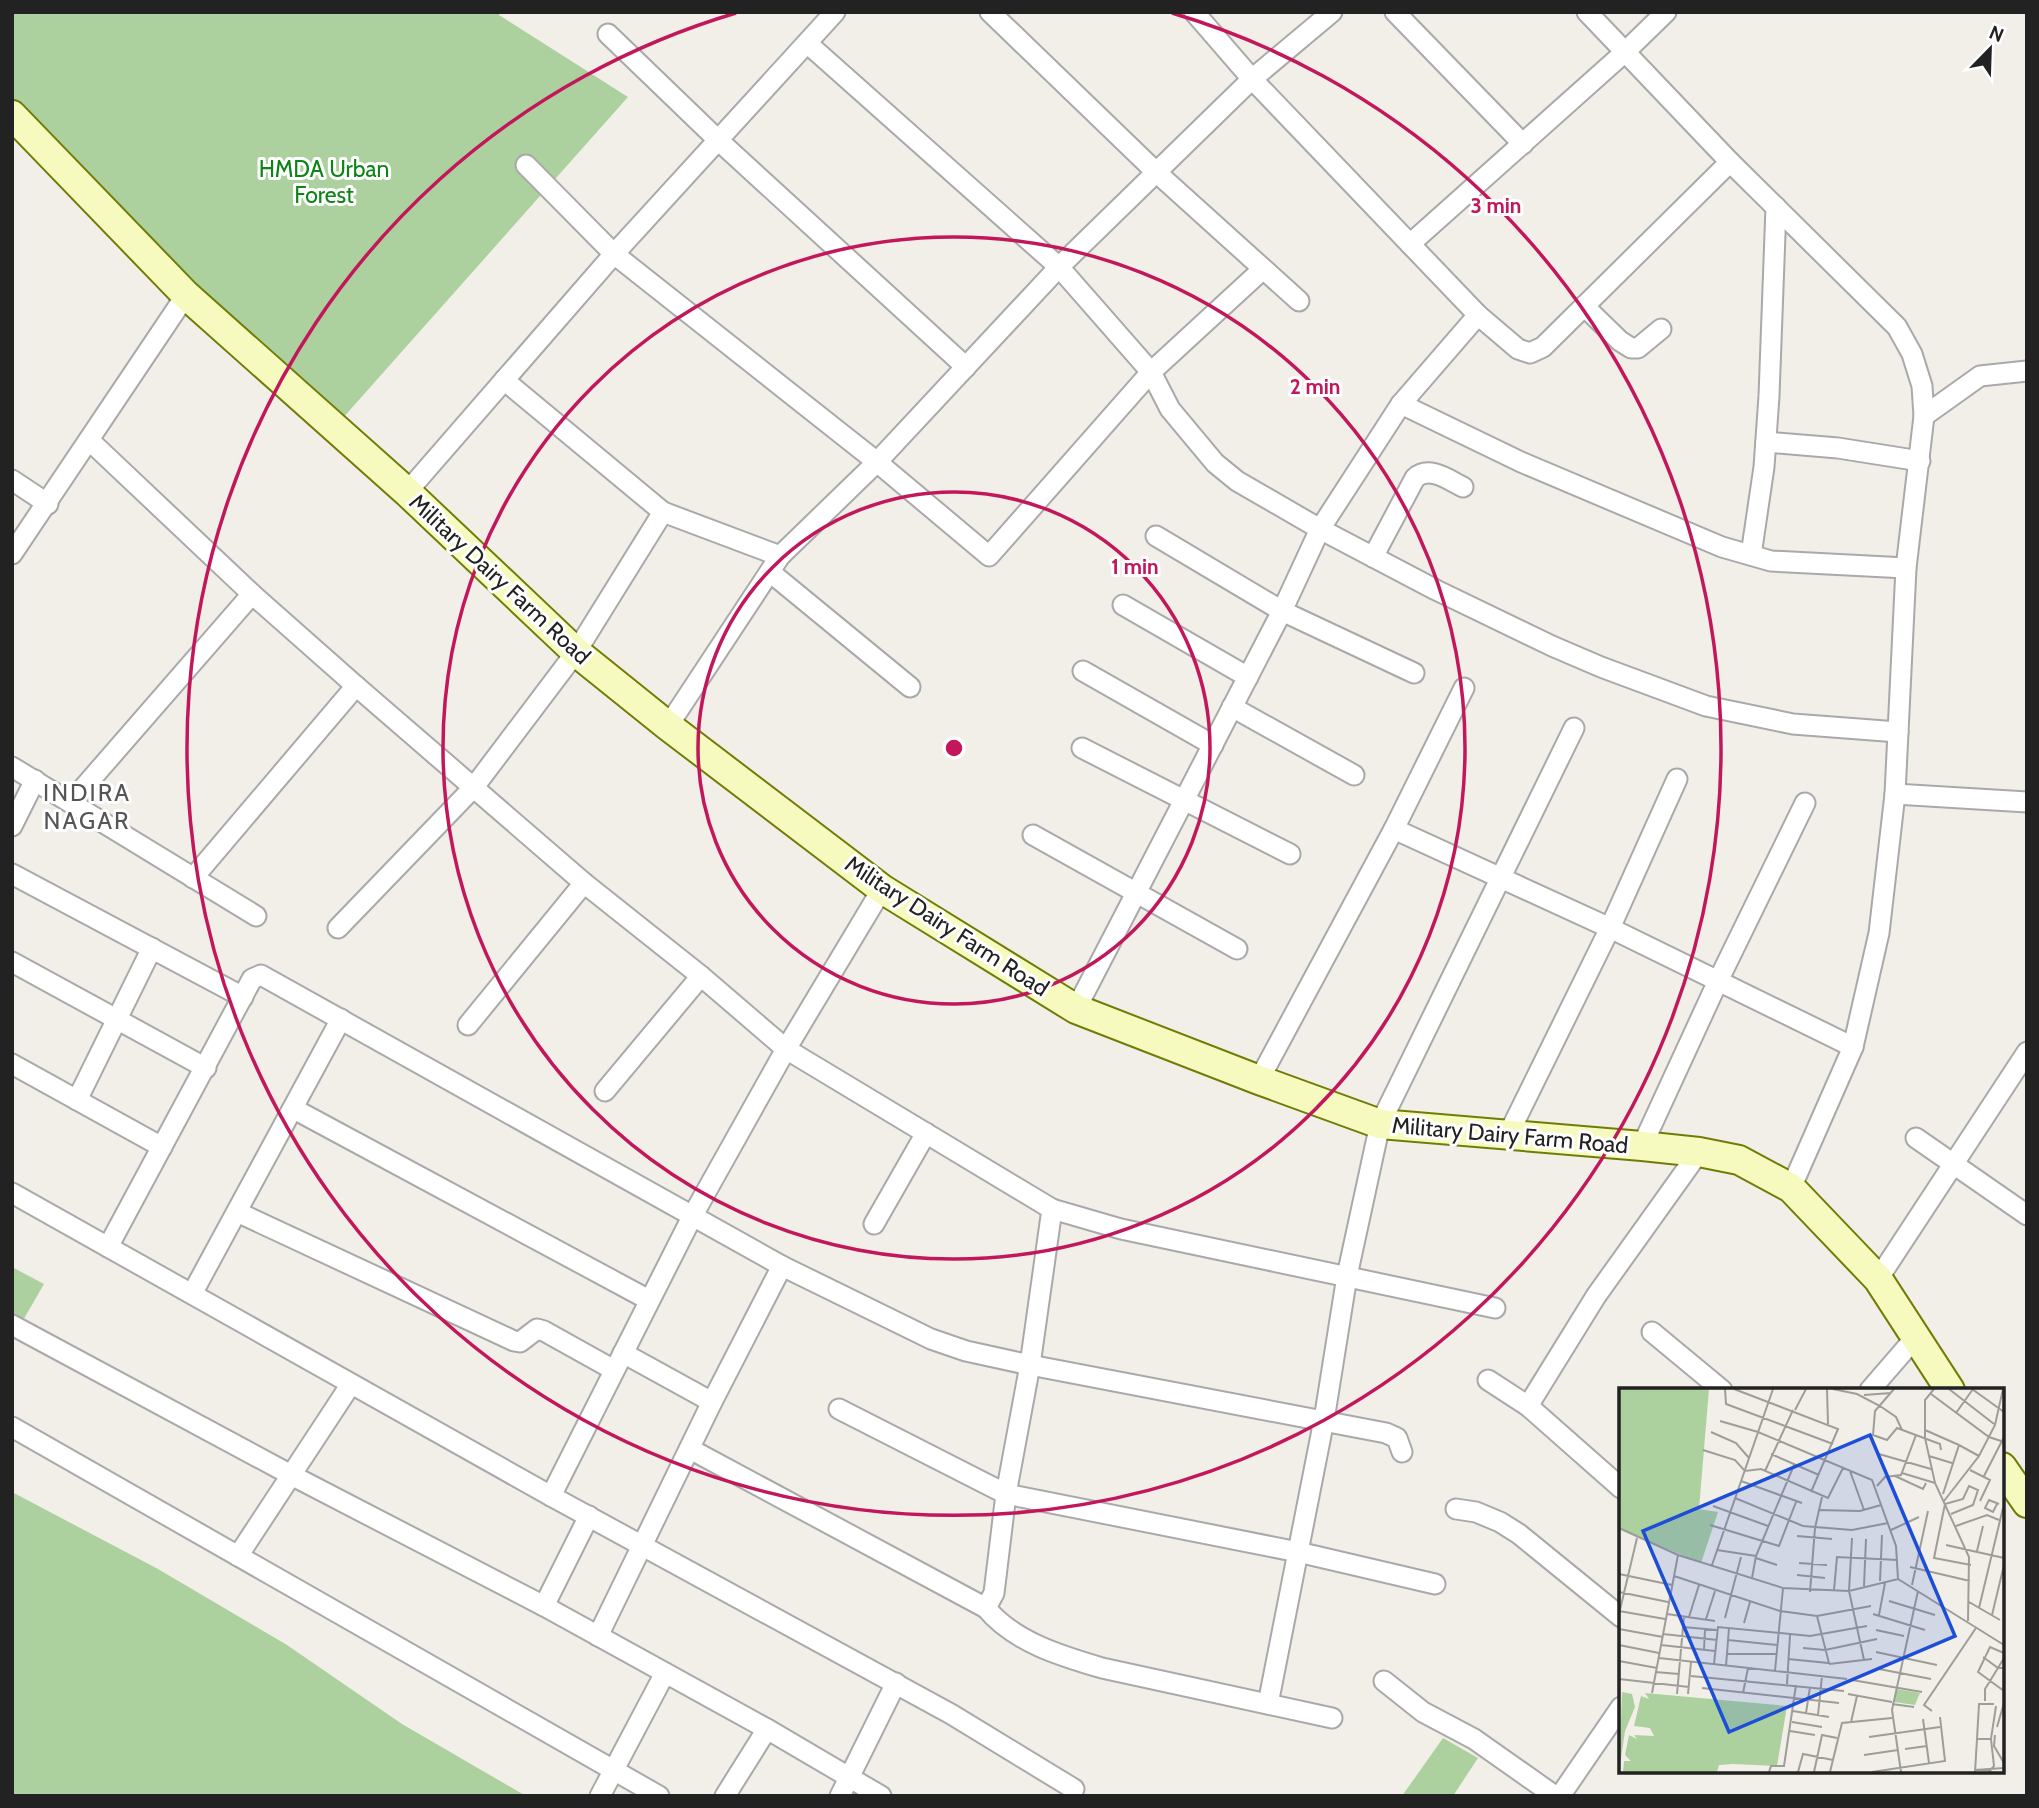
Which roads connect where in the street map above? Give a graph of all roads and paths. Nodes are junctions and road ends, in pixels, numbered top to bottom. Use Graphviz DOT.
graph roads {
  1 [pos="835,12"];
  2 [pos="990,12"];
  3 [pos="1194,12"];
  4 [pos="1332,12"];
  5 [pos="1395,12"];
  6 [pos="1587,12"];
  7 [pos="1666,12"];
  8 [pos="608,34"];
  9 [pos="807,43"];
  10 [pos="1625,52"];
  11 [pos="1252,79"];
  12 [pos="12,115"];
  13 [pos="718,140"];
  14 [pos="1522,144"];
  15 [pos="1730,162"];
  16 [pos="526,165"];
  17 [pos="1156,172"];
  18 [pos="1776,207"];
  19 [pos="1410,244"];
  20 [pos="614,254"];
  21 [pos="1059,267"];
  22 [pos="1263,269"];
  23 [pos="186,295"];
  24 [pos="1299,301"];
  25 [pos="1584,306"];
  26 [pos="1478,315"];
  27 [pos="1661,329"];
  28 [pos="966,367"];
  29 [pos="2027,371"];
  30 [pos="1151,372"];
  31 [pos="504,380"];
  32 [pos="1401,404"];
  33 [pos="1924,416"];
  34 [pos="89,440"];
  35 [pos="1766,442"];
  36 [pos="877,461"];
  37 [pos="1920,461"];
  38 [pos="12,480"];
  39 [pos="1463,487"];
  40 [pos="407,492"];
  41 [pos="48,504"];
  42 [pos="663,512"];
  43 [pos="1320,529"];
  44 [pos="1156,536"];
  45 [pos="12,554"];
  46 [pos="1751,555"];
  47 [pos="1373,557"];
  48 [pos="775,564"];
  49 [pos="1906,568"];
  50 [pos="251,594"];
  51 [pos="1123,605"];
  52 [pos="1282,611"];
  53 [pos="576,652"];
  54 [pos="1083,671"];
  55 [pos="1414,673"];
  56 [pos="1248,677"];
  57 [pos="356,686"];
  58 [pos="910,687"];
  59 [pos="1464,688"];
  60 [pos="1232,707"];
  61 [pos="668,726"];
  62 [pos="1574,728"];
  63 [pos="1898,732"];
  64 [pos="1213,745"];
  65 [pos="1082,748"];
  66 [pos="12,766"];
  67 [pos="1354,775"];
  68 [pos="1677,779"];
  69 [pos="35,780"];
  70 [pos="474,788"];
  71 [pos="1895,794"];
  72 [pos="1184,800"];
  73 [pos="72,801"];
  74 [pos="2027,802"];
  75 [pos="1805,803"];
  76 [pos="12,826"];
  77 [pos="1394,829"];
  78 [pos="1033,835"];
  79 [pos="1290,854"];
  80 [pos="12,874"];
  81 [pos="1500,876"];
  82 [pos="193,878"];
  83 [pos="584,883"];
  84 [pos="882,889"];
  85 [pos="1136,893"];
  86 [pos="256,916"];
  87 [pos="338,928"];
  88 [pos="1610,928"];
  89 [pos="152,948"];
  90 [pos="1237,949"];
  91 [pos="12,962"];
  92 [pos="701,976"];
  93 [pos="1718,981"];
  94 [pos="243,996"];
  95 [pos="1076,1009"];
  96 [pos="117,1020"];
  97 [pos="341,1020"];
  98 [pos="468,1026"];
  99 [pos="1853,1047"];
  100 [pos="786,1049"];
  101 [pos="2027,1052"];
  102 [pos="12,1064"];
  103 [pos="206,1068"];
  104 [pos="1259,1080"];
  105 [pos="605,1091"];
  106 [pos="77,1100"];
  107 [pos="294,1109"];
  108 [pos="1380,1125"];
  109 [pos="926,1133"];
  110 [pos="1508,1135"];
  111 [pos="1916,1138"];
  112 [pos="1642,1146"];
  113 [pos="162,1147"];
  114 [pos="1699,1152"];
  115 [pos="1952,1163"];
  116 [pos="1791,1188"];
  117 [pos="12,1193"];
  118 [pos="1052,1209"];
  119 [pos="237,1212"];
  120 [pos="693,1215"];
  121 [pos="2027,1215"];
  122 [pos="874,1224"];
  123 [pos="108,1247"];
  124 [pos="782,1266"];
  125 [pos="1347,1276"];
  126 [pos="1878,1279"];
  127 [pos="192,1294"];
  128 [pos="649,1300"];
  129 [pos="1495,1308"];
  130 [pos="12,1325"];
  131 [pos="1652,1332"];
  132 [pos="1915,1338"];
  133 [pos="618,1362"];
  134 [pos="1030,1365"];
  135 [pos="1488,1380"];
  136 [pos="351,1384"];
  137 [pos="1720,1388"];
  138 [pos="1872,1388"];
  139 [pos="1949,1388"];
  140 [pos="712,1402"];
  141 [pos="1528,1406"];
  142 [pos="839,1409"];
  143 [pos="1324,1420"];
  144 [pos="12,1427"];
  145 [pos="690,1449"];
  146 [pos="1402,1452"];
  147 [pos="2004,1470"];
  148 [pos="292,1476"];
  149 [pos="1619,1486"];
  150 [pos="1006,1494"];
  151 [pos="551,1496"];
  152 [pos="2027,1503"];
  153 [pos="1456,1509"];
  154 [pos="589,1516"];
  155 [pos="643,1545"];
  156 [pos="1298,1552"];
  157 [pos="238,1556"];
  158 [pos="1435,1584"];
  159 [pos="544,1606"];
  160 [pos="986,1608"];
  161 [pos="1619,1615"];
  162 [pos="598,1636"];
  163 [pos="665,1673"];
  164 [pos="1384,1681"];
  165 [pos="896,1683"];
  166 [pos="1268,1704"];
  167 [pos="1619,1710"];
  168 [pos="1332,1718"];
  169 [pos="767,1729"];
  170 [pos="614,1772"];
  171 [pos="850,1778"];
  172 [pos="1074,1789"];
  173 [pos="600,1796"];
  174 [pos="659,1796"];
  175 [pos="725,1796"];
  176 [pos="840,1796"];
  177 [pos="881,1796"];
  178 [pos="1555,1796"];
  179 [pos="1560,1796"];
  1 -- 9 [label="street"];
  2 -- 17 [label="street"];
  3 -- 11 [label="street"];
  4 -- 11 [label="street"];
  5 -- 14 [label="street"];
  6 -- 10 [label="street"];
  7 -- 10 [label="street"];
  8 -- 13 [label="street"];
  9 -- 13 [label="street"];
  9 -- 21 [label="street"];
  10 -- 14 [label="street"];
  10 -- 15 [label="street"];
  11 -- 17 [label="street"];
  11 -- 19 [label="street"];
  12 -- 23 [label="main road, Military Dairy Farm Road"];
  13 -- 20 [label="street"];
  13 -- 28 [label="street"];
  14 -- 19 [label="street"];
  15 -- 18 [label="street"];
  15 -- 25 [label="street"];
  16 -- 20 [label="street"];
  17 -- 21 [label="street"];
  17 -- 22 [label="street"];
  18 -- 33 [label="street"];
  18 -- 35 [label="street"];
  19 -- 26 [label="street"];
  20 -- 31 [label="street"];
  20 -- 36 [label="street"];
  21 -- 28 [label="street"];
  21 -- 30 [label="street"];
  22 -- 24 [label="street"];
  22 -- 30 [label="street"];
  23 -- 34 [label="street"];
  23 -- 40 [label="main road, Military Dairy Farm Road"];
  25 -- 26 [label="street"];
  25 -- 27 [label="street"];
  26 -- 32 [label="street"];
  28 -- 36 [label="street"];
  29 -- 33 [label="street"];
  30 -- 36 [label="street"];
  30 -- 43 [label="street"];
  31 -- 40 [label="street"];
  31 -- 42 [label="street"];
  32 -- 43 [label="street"];
  32 -- 46 [label="street"];
  33 -- 37 [label="street"];
  34 -- 41 [label="street"];
  34 -- 50 [label="street"];
  35 -- 37 [label="street"];
  35 -- 46 [label="street"];
  36 -- 48 [label="street"];
  37 -- 49 [label="street"];
  38 -- 41 [label="street"];
  39 -- 47 [label="street"];
  40 -- 53 [label="main road, Military Dairy Farm Road"];
  41 -- 45 [label="street"];
  42 -- 48 [label="street"];
  42 -- 53 [label="street"];
  43 -- 47 [label="street"];
  43 -- 52 [label="street"];
  44 -- 52 [label="street"];
  46 -- 49 [label="street"];
  47 -- 63 [label="street"];
  48 -- 58 [label="street"];
  48 -- 61 [label="street"];
  49 -- 63 [label="street"];
  50 -- 57 [label="street"];
  50 -- 73 [label="street"];
  51 -- 56 [label="street"];
  52 -- 55 [label="street"];
  52 -- 56 [label="street"];
  53 -- 61 [label="main road, Military Dairy Farm Road"];
  53 -- 70 [label="street"];
  54 -- 64 [label="street"];
  56 -- 60 [label="street"];
  57 -- 70 [label="street"];
  57 -- 82 [label="street"];
  59 -- 77 [label="street"];
  60 -- 64 [label="street"];
  60 -- 67 [label="street"];
  61 -- 84 [label="main road, Military Dairy Farm Road"];
  62 -- 81 [label="street"];
  63 -- 71 [label="street"];
  64 -- 72 [label="street"];
  65 -- 72 [label="street"];
  66 -- 69 [label="street"];
  68 -- 88 [label="street"];
  69 -- 73 [label="street"];
  69 -- 76 [label="street"];
  70 -- 83 [label="street"];
  70 -- 87 [label="street"];
  71 -- 74 [label="street"];
  71 -- 99 [label="street"];
  72 -- 79 [label="street"];
  72 -- 85 [label="street"];
  73 -- 82 [label="street"];
  75 -- 93 [label="street"];
  77 -- 81 [label="street"];
  77 -- 104 [label="street"];
  78 -- 85 [label="street"];
  80 -- 89 [label="street"];
  81 -- 88 [label="street"];
  81 -- 108 [label="street"];
  82 -- 86 [label="street"];
  83 -- 92 [label="street"];
  83 -- 98 [label="street"];
  84 -- 95 [label="main road, Military Dairy Farm Road"];
  84 -- 100 [label="street"];
  85 -- 90 [label="street"];
  85 -- 95 [label="street"];
  88 -- 93 [label="street"];
  88 -- 110 [label="street"];
  89 -- 94 [label="street"];
  89 -- 96 [label="street"];
  91 -- 96 [label="street"];
  92 -- 100 [label="street"];
  92 -- 105 [label="street"];
  93 -- 99 [label="street"];
  93 -- 112 [label="street"];
  94 -- 97 [label="street"];
  94 -- 103 [label="street"];
  95 -- 104 [label="main road, Military Dairy Farm Road"];
  96 -- 103 [label="street"];
  96 -- 106 [label="street"];
  97 -- 107 [label="street"];
  97 -- 120 [label="street"];
  99 -- 116 [label="street"];
  100 -- 109 [label="street"];
  100 -- 120 [label="street"];
  101 -- 115 [label="street"];
  102 -- 106 [label="street"];
  103 -- 113 [label="street"];
  104 -- 108 [label="main road, Military Dairy Farm Road"];
  106 -- 113 [label="street"];
  107 -- 119 [label="street"];
  107 -- 128 [label="street"];
  108 -- 110 [label="main road, Military Dairy Farm Road"];
  108 -- 125 [label="street"];
  109 -- 118 [label="street"];
  109 -- 122 [label="street"];
  110 -- 112 [label="main road, Military Dairy Farm Road"];
  111 -- 115 [label="street"];
  112 -- 114 [label="main road, Military Dairy Farm Road"];
  113 -- 123 [label="street"];
  114 -- 116 [label="main road, Military Dairy Farm Road"];
  114 -- 141 [label="street"];
  115 -- 121 [label="street"];
  115 -- 126 [label="street"];
  116 -- 126 [label="main road, Military Dairy Farm Road"];
  117 -- 123 [label="street"];
  118 -- 125 [label="street"];
  118 -- 134 [label="street"];
  119 -- 127 [label="street"];
  119 -- 133 [label="street"];
  120 -- 124 [label="street"];
  120 -- 128 [label="street"];
  123 -- 127 [label="street"];
  124 -- 134 [label="street"];
  124 -- 140 [label="street"];
  125 -- 129 [label="street"];
  125 -- 143 [label="street"];
  126 -- 132 [label="main road, Military Dairy Farm Road"];
  127 -- 136 [label="street"];
  128 -- 133 [label="street"];
  130 -- 148 [label="street"];
  131 -- 137 [label="street"];
  132 -- 138 [label="street"];
  132 -- 139 [label="main road, Military Dairy Farm Road"];
  133 -- 140 [label="street"];
  133 -- 151 [label="street"];
  134 -- 143 [label="street"];
  134 -- 150 [label="street"];
  135 -- 141 [label="street"];
  136 -- 148 [label="street"];
  136 -- 151 [label="street"];
  140 -- 145 [label="street"];
  141 -- 149 [label="street"];
  142 -- 150 [label="street"];
  143 -- 146 [label="street"];
  143 -- 156 [label="street"];
  144 -- 157 [label="street"];
  145 -- 155 [label="street"];
  145 -- 160 [label="street"];
  147 -- 152 [label="main road"];
  148 -- 157 [label="street"];
  148 -- 159 [label="street"];
  150 -- 156 [label="street"];
  150 -- 160 [label="street"];
  151 -- 154 [label="street"];
  153 -- 161 [label="street"];
  154 -- 155 [label="street"];
  154 -- 159 [label="street"];
  155 -- 162 [label="street"];
  155 -- 165 [label="street"];
  156 -- 158 [label="street"];
  156 -- 166 [label="street"];
  157 -- 170 [label="street"];
  159 -- 162 [label="street"];
  160 -- 166 [label="street"];
  162 -- 163 [label="street"];
  163 -- 169 [label="street"];
  163 -- 170 [label="street"];
  164 -- 178 [label="street"];
  165 -- 171 [label="street"];
  165 -- 172 [label="street"];
  166 -- 168 [label="street"];
  167 -- 179 [label="street"];
  169 -- 171 [label="street"];
  169 -- 175 [label="street"];
  170 -- 173 [label="street"];
  170 -- 174 [label="street"];
  171 -- 176 [label="street"];
  171 -- 177 [label="street"];
}
